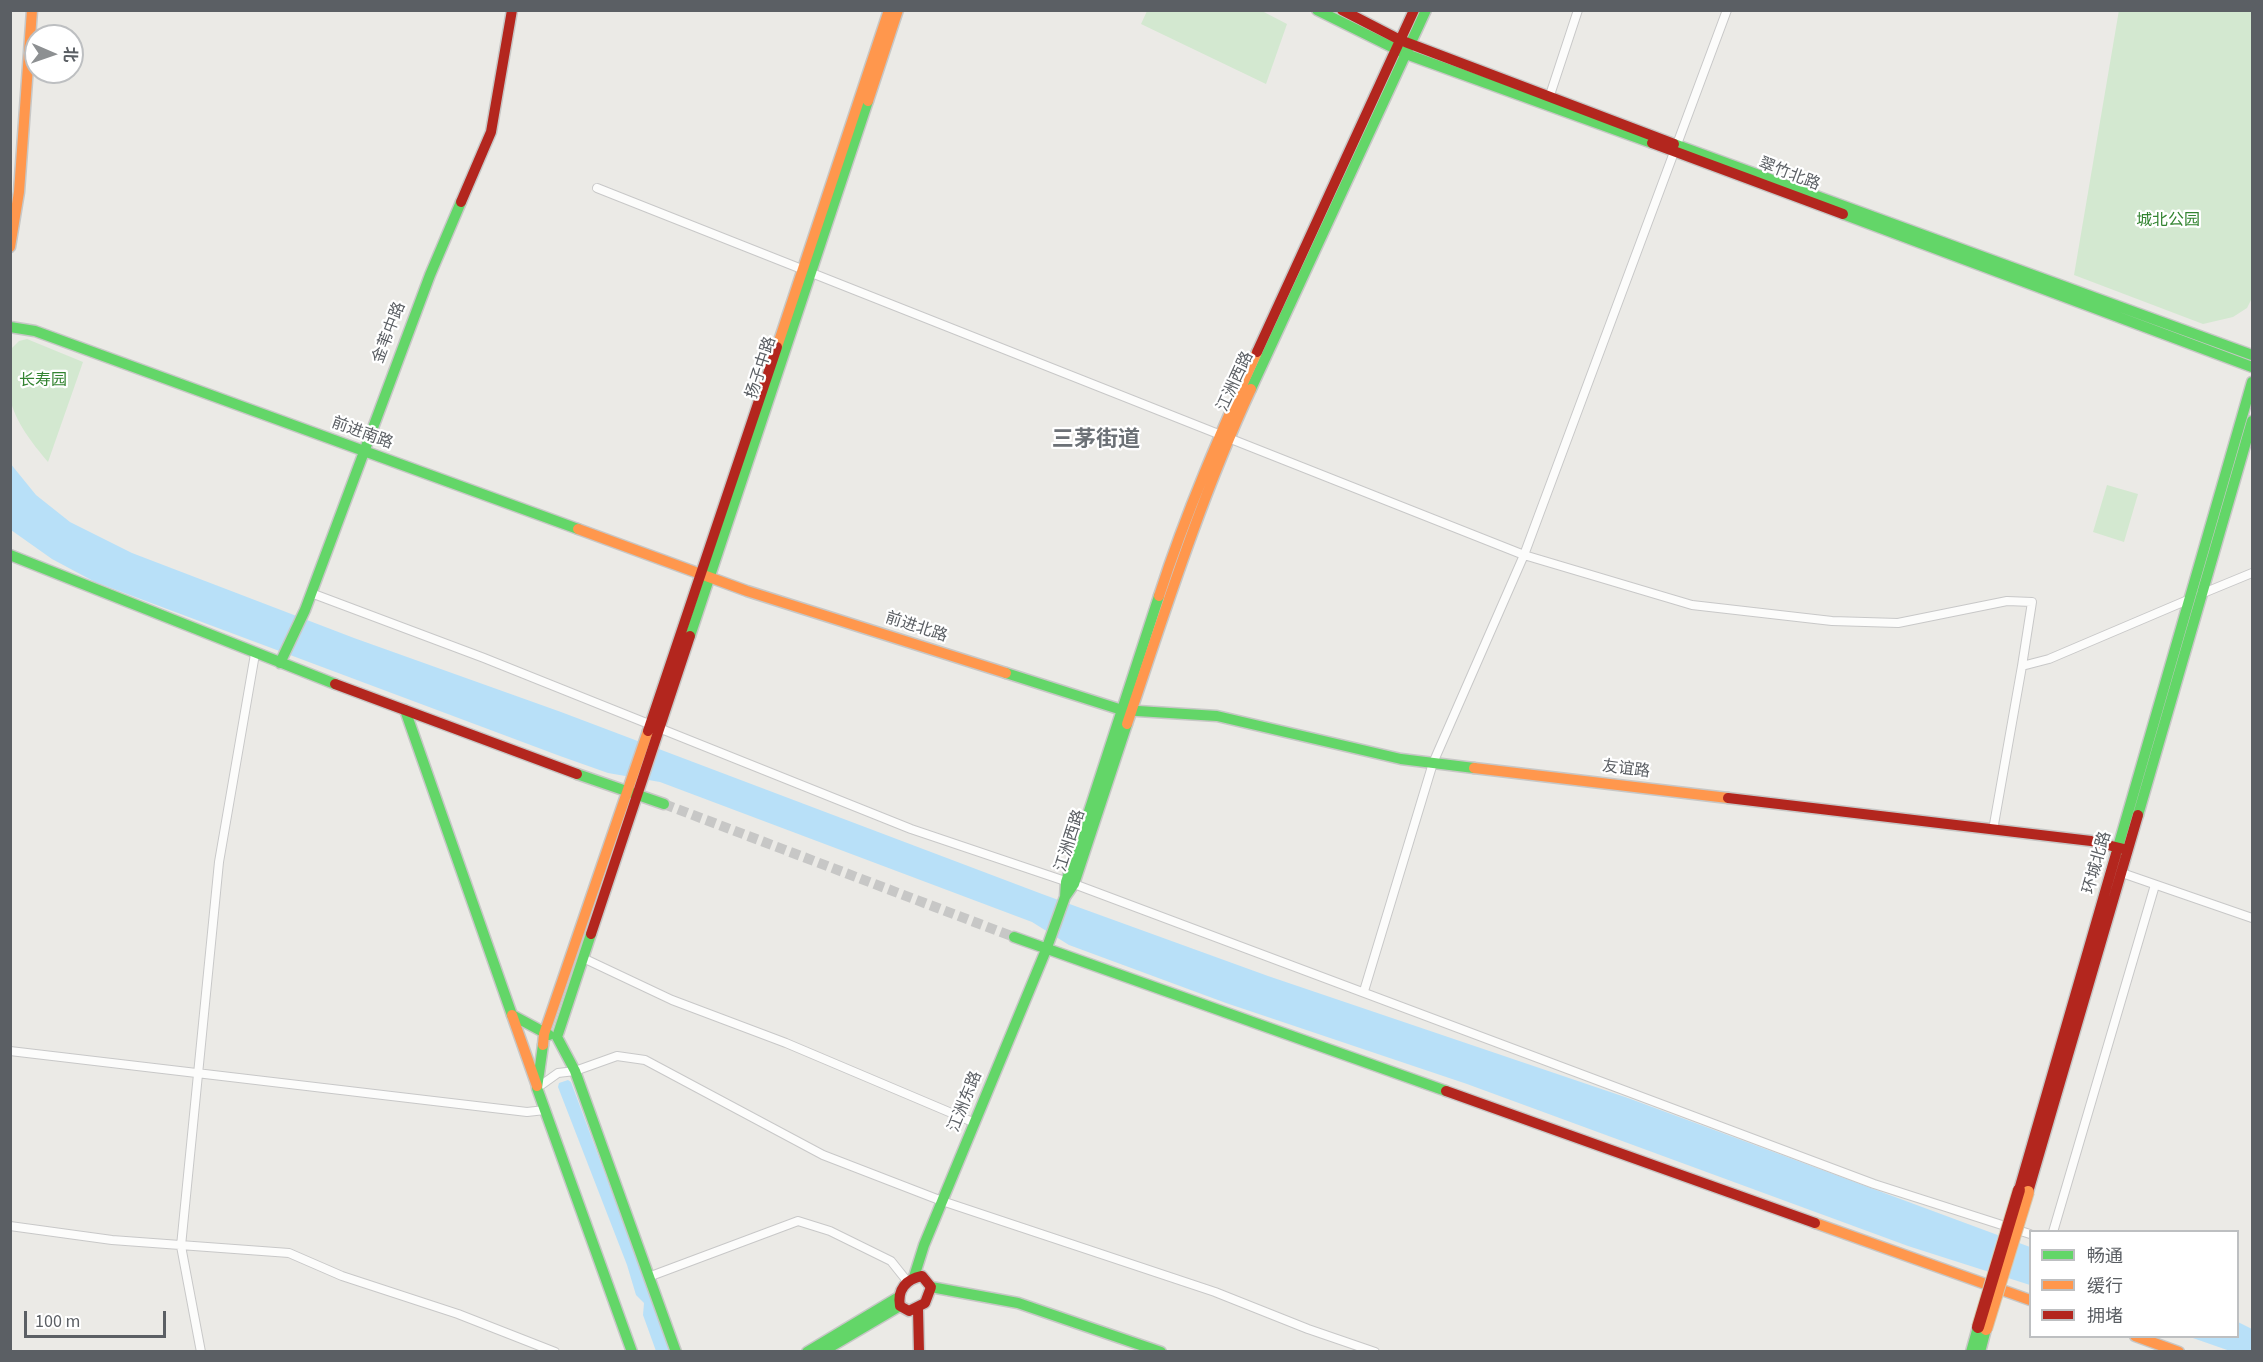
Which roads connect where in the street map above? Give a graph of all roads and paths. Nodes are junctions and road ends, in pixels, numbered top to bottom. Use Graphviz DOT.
graph roads {
  1 [pos="32,10"];
  2 [pos="512,10"];
  3 [pos="889,10"];
  4 [pos="898,10"];
  5 [pos="1317,10"];
  6 [pos="1342,10"];
  7 [pos="1414,10"];
  8 [pos="1426,10"];
  9 [pos="1578,10"];
  10 [pos="1727,10"];
  11 [pos="1403,47"];
  12 [pos="1549,98"];
  13 [pos="1677,147"];
  14 [pos="597,188"];
  15 [pos="10,247"];
  16 [pos="807,270"];
  17 [pos="10,327"];
  18 [pos="2253,355"];
  19 [pos="2253,367"];
  20 [pos="2253,382"];
  21 [pos="2253,421"];
  22 [pos="1223,437"];
  23 [pos="362,452"];
  24 [pos="10,555"];
  25 [pos="1524,555"];
  26 [pos="2253,573"];
  27 [pos="706,577"];
  28 [pos="311,593"];
  29 [pos="2197,596"];
  30 [pos="255,654"];
  31 [pos="282,660"];
  32 [pos="2022,666"];
  33 [pos="405,710"];
  34 [pos="1126,711"];
  35 [pos="652,730"];
  36 [pos="1433,763"];
  37 [pos="633,789"];
  38 [pos="664,804"];
  39 [pos="1993,830"];
  40 [pos="2124,849"];
  41 [pos="2122,873"];
  42 [pos="1070,883"];
  43 [pos="2155,885"];
  44 [pos="2253,918"];
  45 [pos="1014,937"];
  46 [pos="1048,945"];
  47 [pos="582,958"];
  48 [pos="1364,991"];
  49 [pos="512,1015"];
  50 [pos="551,1035"];
  51 [pos="10,1050"];
  52 [pos="575,1071"];
  53 [pos="197,1073"];
  54 [pos="537,1088"];
  55 [pos="545,1110"];
  56 [pos="975,1123"];
  57 [pos="2023,1191"];
  58 [pos="942,1201"];
  59 [pos="10,1226"];
  60 [pos="2055,1230"];
  61 [pos="2029,1233"];
  62 [pos="181,1246"];
  63 [pos="651,1276"];
  64 [pos="911,1279"];
  65 [pos="931,1287"];
  66 [pos="2029,1299"];
  67 [pos="898,1302"];
  68 [pos="918,1309"];
  69 [pos="1982,1328"];
  70 [pos="2140,1338"];
  71 [pos="201,1352"];
  72 [pos="555,1352"];
  73 [pos="632,1352"];
  74 [pos="676,1352"];
  75 [pos="807,1352"];
  76 [pos="822,1352"];
  77 [pos="919,1352"];
  78 [pos="1161,1352"];
  79 [pos="1375,1352"];
  80 [pos="1971,1352"];
  81 [pos="1980,1352"];
  82 [pos="2179,1352"];
  1 -- 15 [label="main road"];
  2 -- 23 [label="main road, 金苇中路"];
  3 -- 16 [label="main road, 扬子中路"];
  4 -- 16 [label="main road, 扬子中路"];
  5 -- 11 [label="main road, 翠竹北路"];
  6 -- 11 [label="main road, 翠竹北路"];
  7 -- 11 [label="main road, 江洲西路"];
  8 -- 11 [label="main road, 江洲西路"];
  9 -- 12 [label="street"];
  10 -- 13 [label="street"];
  11 -- 12 [label="main road, 翠竹北路"];
  11 -- 13 [label="main road, 翠竹北路"];
  11 -- 22 [label="main road, 江洲西路"];
  12 -- 13 [label="main road, 翠竹北路"];
  13 -- 18 [label="main road, 翠竹北路"];
  13 -- 19 [label="main road, 翠竹北路"];
  13 -- 25 [label="street"];
  14 -- 16 [label="street"];
  16 -- 22 [label="street"];
  16 -- 27 [label="main road, 扬子中路"];
  17 -- 23 [label="main road, 前进南路"];
  20 -- 29 [label="main road, 环城北路"];
  21 -- 29 [label="main road, 环城北路"];
  22 -- 25 [label="street"];
  22 -- 34 [label="main road, 江洲西路"];
  23 -- 27 [label="main road, 前进南路"];
  23 -- 28 [label="main road, 金苇中路"];
  24 -- 30 [label="main road"];
  25 -- 32 [label="street"];
  25 -- 36 [label="street"];
  26 -- 29 [label="street"];
  27 -- 34 [label="main road, 前进北路"];
  27 -- 35 [label="main road, 扬子中路"];
  28 -- 31 [label="main road, 金苇中路"];
  28 -- 35 [label="street"];
  29 -- 32 [label="street"];
  29 -- 40 [label="main road, 环城北路"];
  30 -- 31 [label="main road"];
  30 -- 53 [label="street"];
  31 -- 33 [label="main road"];
  32 -- 39 [label="street"];
  33 -- 37 [label="main road"];
  33 -- 49 [label="main road"];
  34 -- 36 [label="main road, 友谊路"];
  34 -- 42 [label="main road, 江洲西路"];
  35 -- 37 [label="main road, 扬子中路"];
  35 -- 42 [label="street"];
  36 -- 39 [label="main road, 友谊路"];
  36 -- 48 [label="street"];
  37 -- 38 [label="main road"];
  37 -- 47 [label="main road"];
  37 -- 50 [label="main road"];
  39 -- 40 [label="main road, 友谊路"];
  40 -- 41 [label="main road, 环城北路"];
  40 -- 57 [label="main road, 环城北路"];
  41 -- 43 [label="street"];
  41 -- 57 [label="main road, 环城北路"];
  42 -- 46 [label="main road, 江洲西路"];
  42 -- 48 [label="street"];
  43 -- 44 [label="street"];
  43 -- 60 [label="street"];
  45 -- 46 [label="main road"];
  46 -- 56 [label="main road, 江洲东路"];
  46 -- 66 [label="main road"];
  47 -- 50 [label="main road"];
  47 -- 56 [label="street"];
  48 -- 61 [label="street"];
  49 -- 50 [label="main road"];
  49 -- 54 [label="main road"];
  50 -- 52 [label="main road"];
  50 -- 54 [label="main road"];
  51 -- 53 [label="street"];
  52 -- 54 [label="street"];
  52 -- 58 [label="street"];
  52 -- 63 [label="main road"];
  53 -- 55 [label="street"];
  53 -- 62 [label="street"];
  54 -- 55 [label="main road"];
  55 -- 73 [label="main road"];
  56 -- 58 [label="main road, 江洲东路"];
  57 -- 69 [label="main road, 环城北路, bridge"];
  58 -- 64 [label="main road, 江洲东路"];
  58 -- 79 [label="street"];
  59 -- 62 [label="street"];
  62 -- 71 [label="street"];
  62 -- 72 [label="street"];
  63 -- 64 [label="street"];
  63 -- 74 [label="main road"];
  64 -- 65 [label="main road"];
  64 -- 67 [label="main road"];
  65 -- 68 [label="main road"];
  65 -- 78 [label="main road"];
  67 -- 68 [label="main road"];
  67 -- 75 [label="main road"];
  67 -- 76 [label="main road"];
  68 -- 77 [label="main road"];
  69 -- 80 [label="main road, 环城北路"];
  69 -- 81 [label="main road, 环城北路"];
  70 -- 82 [label="main road"];
}
